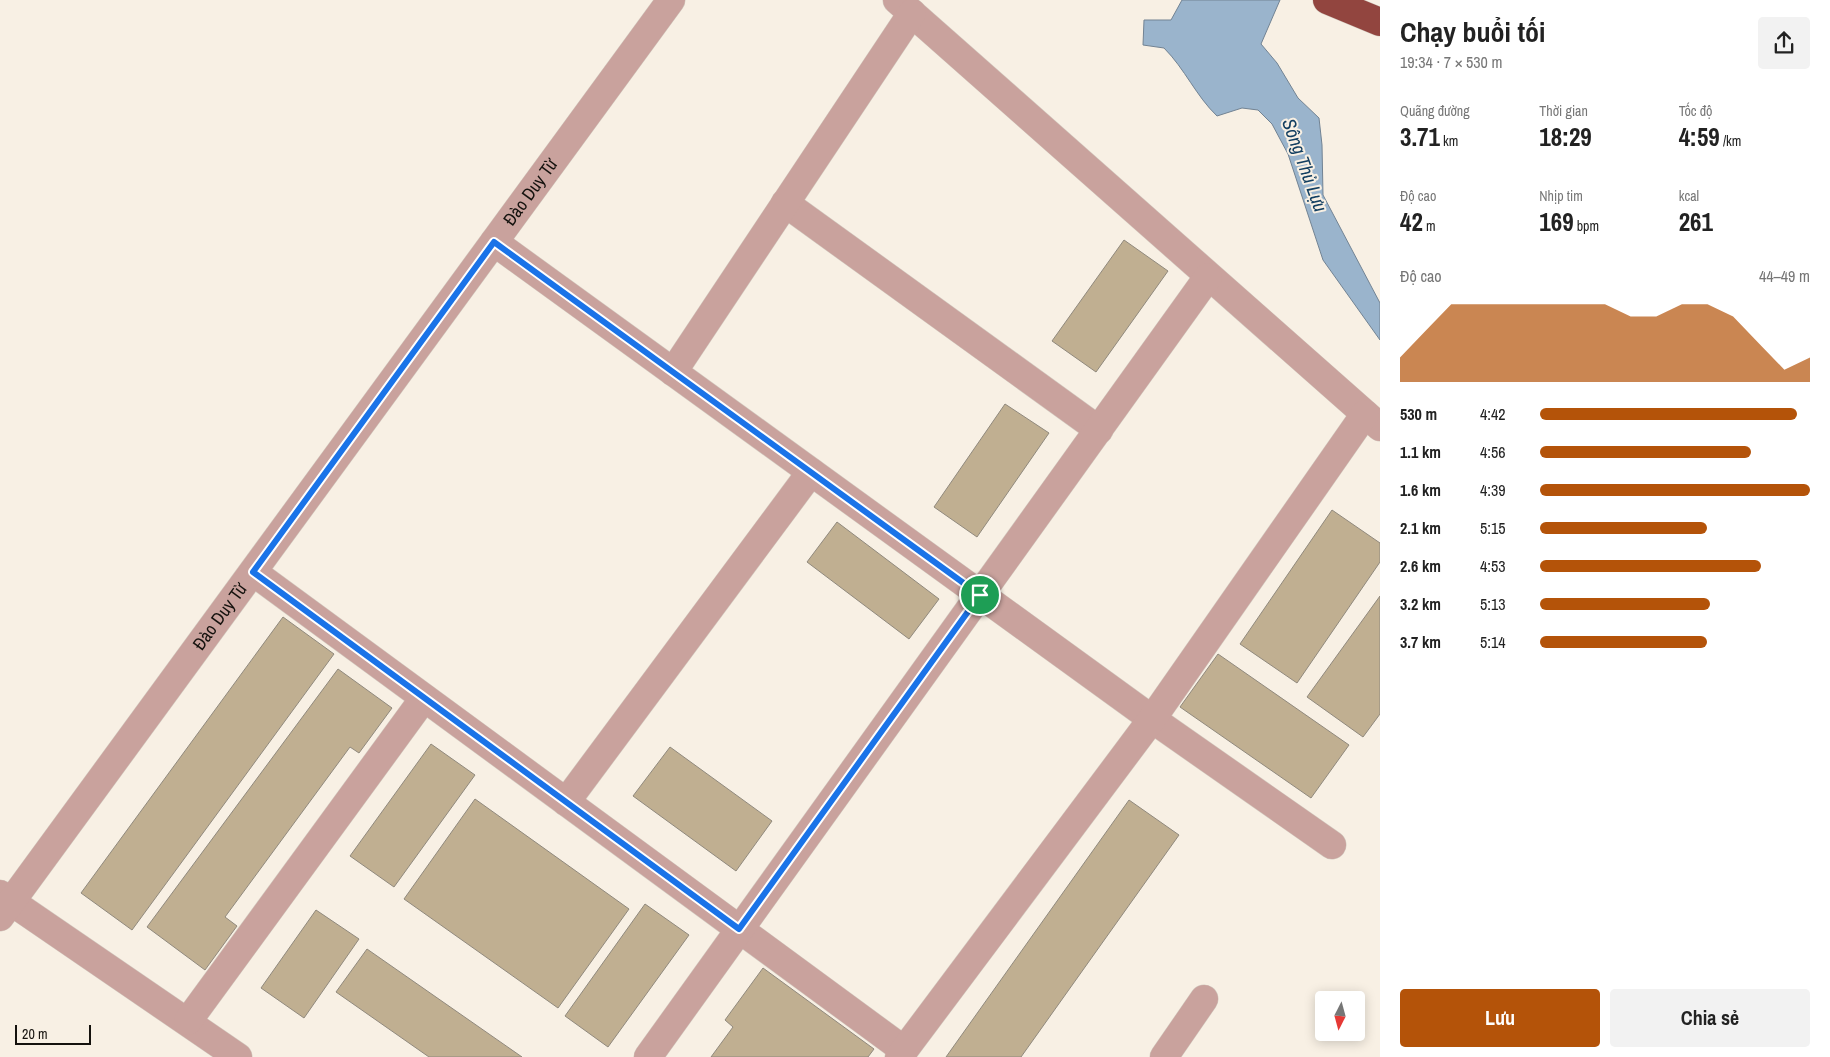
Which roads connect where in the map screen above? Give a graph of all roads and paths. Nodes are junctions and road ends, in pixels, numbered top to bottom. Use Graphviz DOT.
graph roads {
  1 [pos="671,0"];
  2 [pos="1328,0"];
  3 [pos="904,6"];
  4 [pos="1380,22"];
  5 [pos="785,203"];
  6 [pos="494,242"];
  7 [pos="1208,276"];
  8 [pos="673,372"];
  9 [pos="1373,421"];
  10 [pos="1099,430"];
  11 [pos="811,472"];
  12 [pos="253,572"];
  13 [pos="980,595"];
  14 [pos="424,698"];
  15 [pos="1152,719"];
  16 [pos="566,802"];
  17 [pos="1332,845"];
  18 [pos="4,905"];
  19 [pos="739,929"];
  20 [pos="1204,999"];
  21 [pos="188,1021"];
  22 [pos="901,1054"];
  23 [pos="238,1057"];
  24 [pos="648,1057"];
  25 [pos="1164,1057"];
  1 -- 6 [label="street, Đào Duy Từ"];
  2 -- 4 [label="highway"];
  3 -- 5 [label="street"];
  3 -- 7 [label="street"];
  5 -- 8 [label="street"];
  5 -- 10 [label="street"];
  6 -- 8 [label="street"];
  6 -- 12 [label="street, Đào Duy Từ"];
  7 -- 9 [label="street"];
  7 -- 10 [label="street"];
  8 -- 11 [label="street"];
  9 -- 15 [label="street"];
  10 -- 13 [label="street"];
  11 -- 13 [label="street"];
  11 -- 16 [label="street"];
  12 -- 14 [label="street"];
  12 -- 18 [label="street, Đào Duy Từ"];
  13 -- 15 [label="street"];
  13 -- 19 [label="street"];
  14 -- 16 [label="street"];
  14 -- 21 [label="street"];
  15 -- 17 [label="street"];
  15 -- 22 [label="street"];
  16 -- 19 [label="street"];
  18 -- 21 [label="street"];
  19 -- 22 [label="street"];
  19 -- 24 [label="street"];
  20 -- 25 [label="street"];
  21 -- 23 [label="street"];
}
